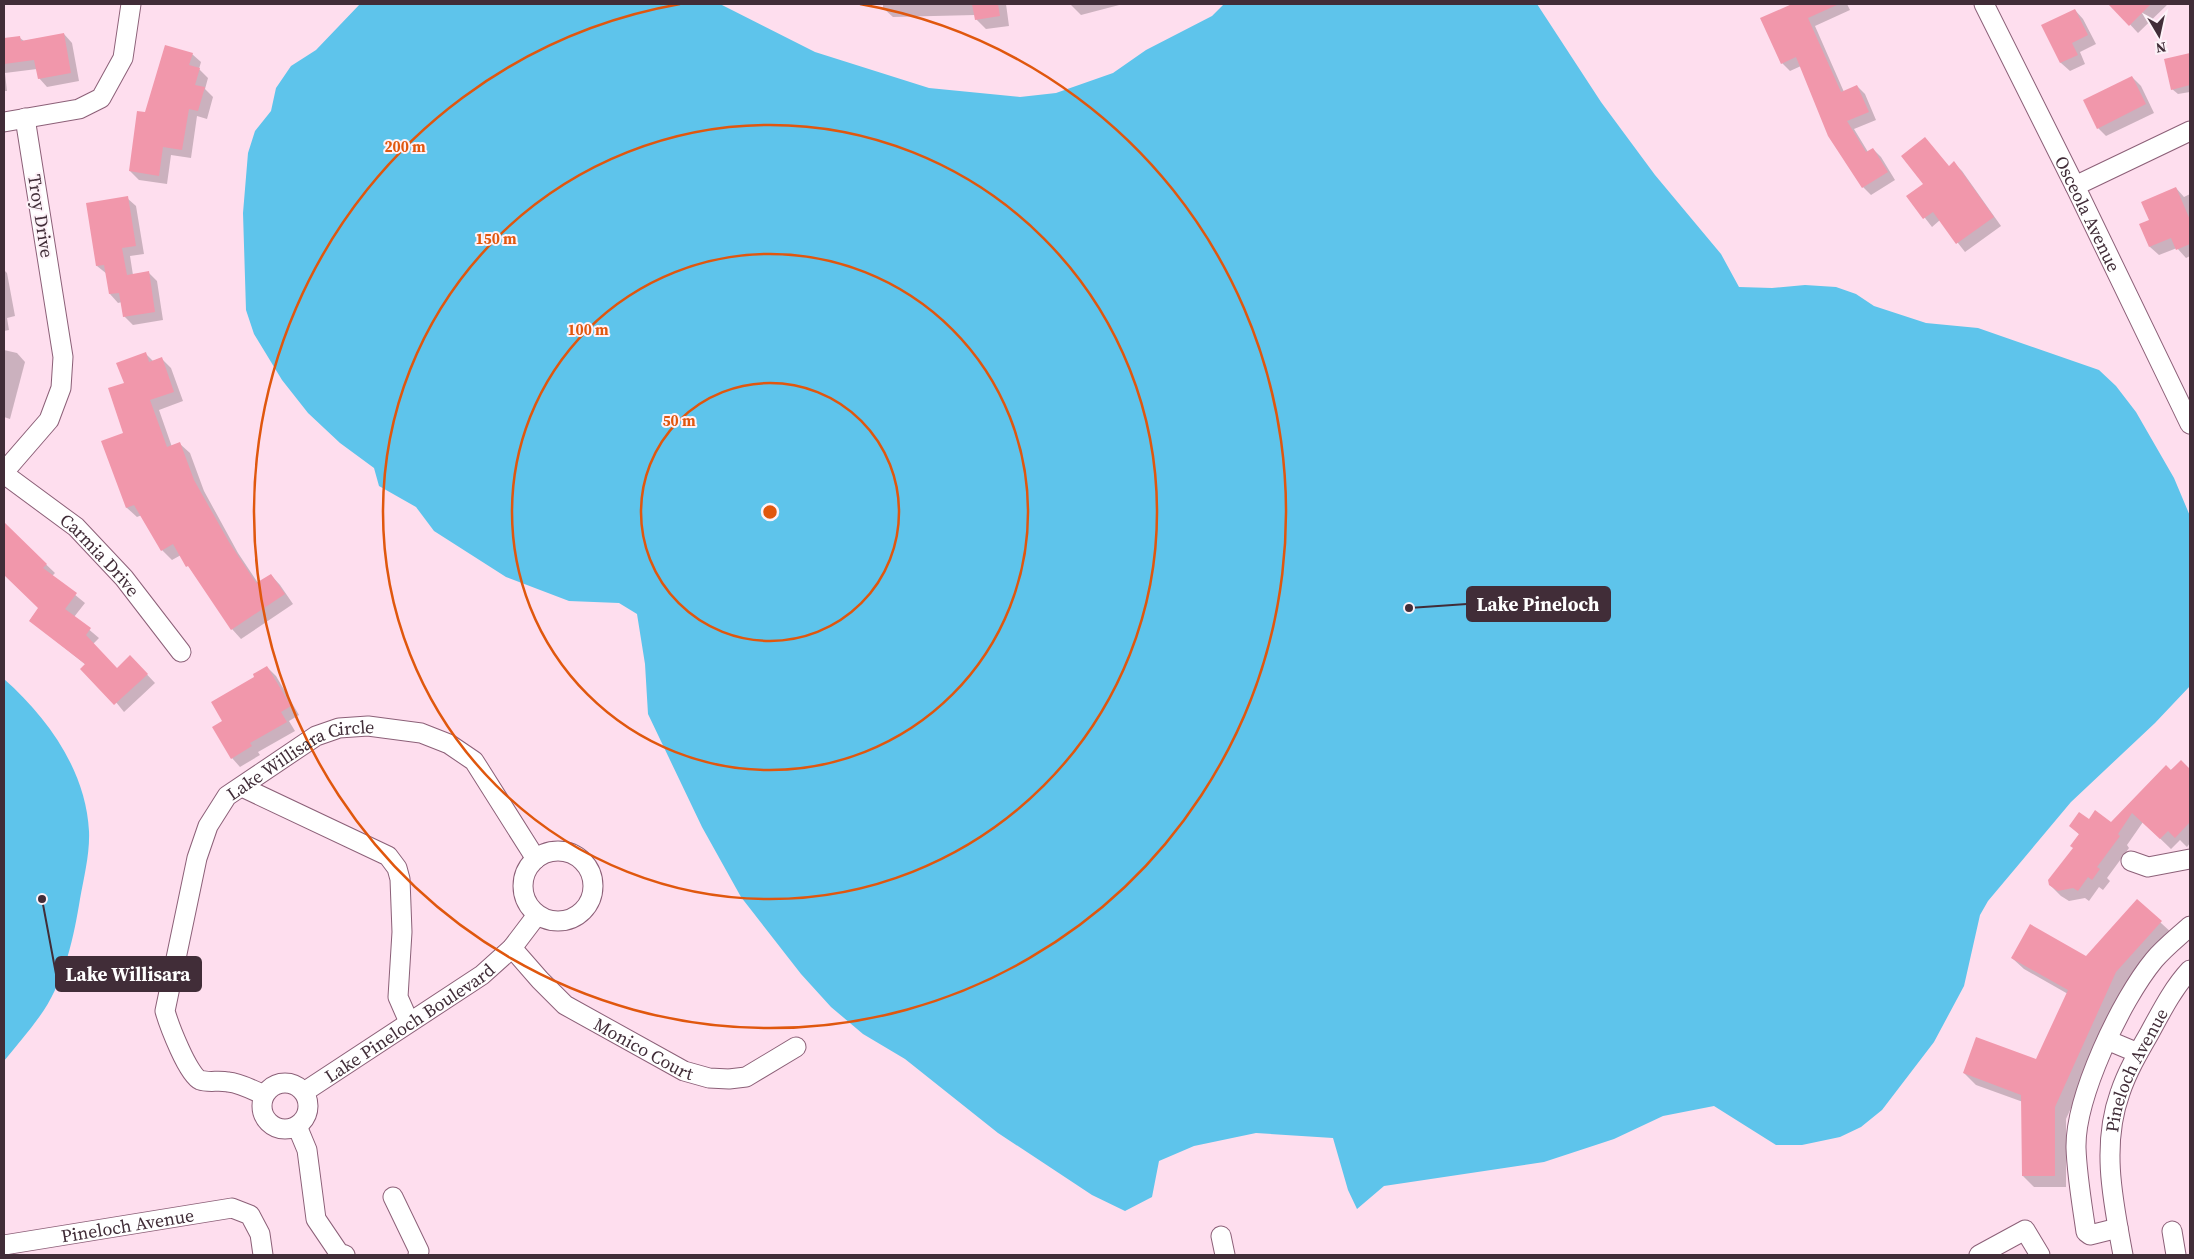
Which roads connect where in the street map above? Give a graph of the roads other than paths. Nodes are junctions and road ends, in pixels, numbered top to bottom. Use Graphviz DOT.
graph roads {
  1 [pos="131,4"];
  2 [pos="1984,4"];
  3 [pos="26,118"];
  4 [pos="4,122"];
  5 [pos="2190,131"];
  6 [pos="2076,186"];
  7 [pos="2190,424"];
  8 [pos="4,473"];
  9 [pos="181,652"];
  10 [pos="242,787"];
  11 [pos="536,859"];
  12 [pos="2190,859"];
  13 [pos="2131,861"];
  14 [pos="537,915"];
  15 [pos="2190,926"];
  16 [pos="512,948"];
  17 [pos="2190,970"];
  18 [pos="409,1022"];
  19 [pos="2107,1040"];
  20 [pos="796,1047"];
  21 [pos="2138,1053"];
  22 [pos="304,1092"];
  23 [pos="264,1095"];
  24 [pos="297,1126"];
  25 [pos="393,1197"];
  26 [pos="2118,1228"];
  27 [pos="2172,1231"];
  28 [pos="1222,1236"];
  29 [pos="4,1245"];
  30 [pos="263,1255"];
  31 [pos="345,1255"];
  32 [pos="418,1255"];
  33 [pos="1225,1255"];
  34 [pos="1979,1255"];
  35 [pos="2040,1255"];
  36 [pos="2122,1255"];
  37 [pos="2176,1255"];
  1 -- 3 [label="street"];
  2 -- 6 [label="street, Osceola Avenue"];
  3 -- 4 [label="street"];
  3 -- 8 [label="street, Troy Drive"];
  5 -- 6 [label="street"];
  6 -- 7 [label="street, Osceola Avenue"];
  8 -- 9 [label="street, Carmia Drive"];
  10 -- 11 [label="street, Lake Willisara Circle"];
  10 -- 18 [label="street"];
  10 -- 23 [label="street, Lake Willisara Circle"];
  11 -- 14 [label="street"];
  11 -- 14 [label="street"];
  12 -- 13 [label="street"];
  14 -- 16 [label="street"];
  15 -- 19 [label="street"];
  16 -- 18 [label="street, Lake Pineloch Boulevard"];
  16 -- 20 [label="street, Monico Court"];
  17 -- 21 [label="street, Pineloch Avenue"];
  18 -- 22 [label="street, Lake Pineloch Boulevard"];
  19 -- 21 [label="street"];
  19 -- 26 [label="street"];
  21 -- 26 [label="street, Pineloch Avenue"];
  22 -- 23 [label="street"];
  22 -- 24 [label="street"];
  23 -- 24 [label="street"];
  24 -- 31 [label="street"];
  25 -- 32 [label="street"];
  26 -- 36 [label="street"];
  27 -- 37 [label="street"];
  28 -- 33 [label="street"];
  29 -- 30 [label="street, Pineloch Avenue"];
  34 -- 35 [label="street"];
}
